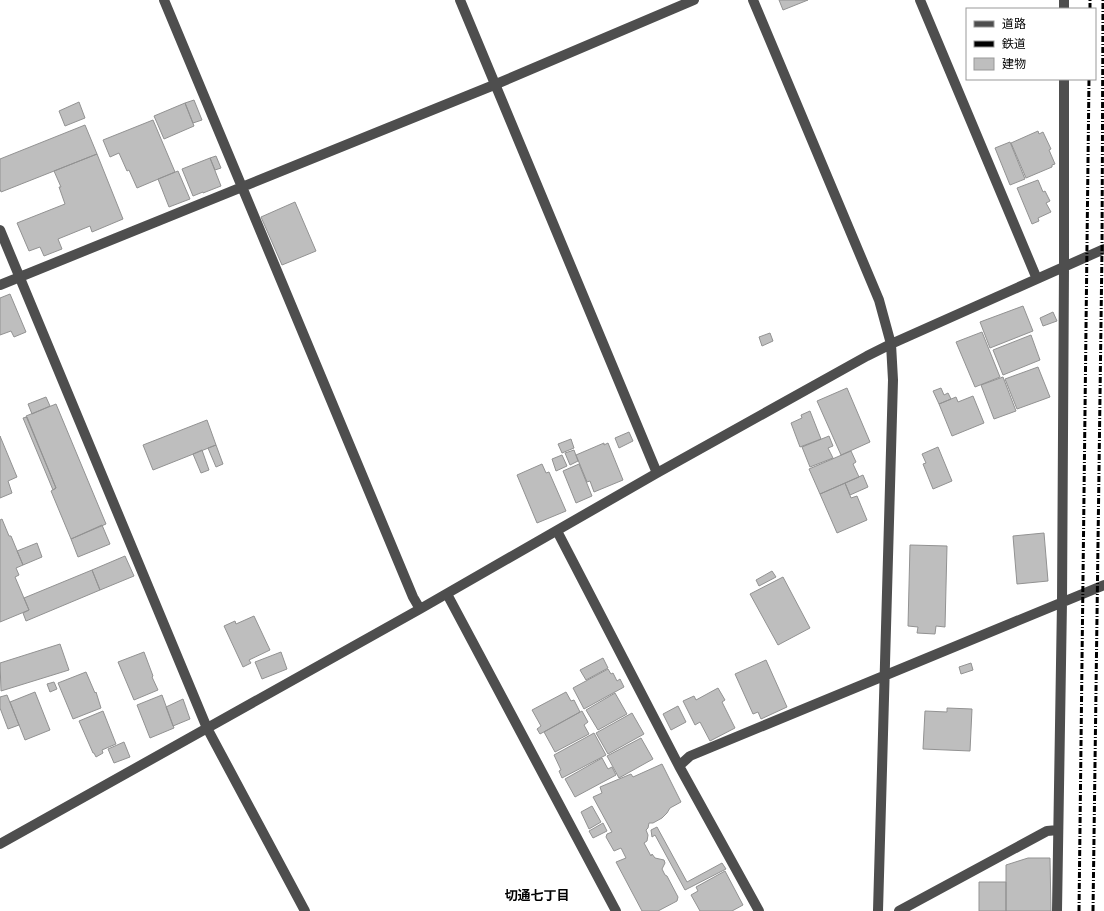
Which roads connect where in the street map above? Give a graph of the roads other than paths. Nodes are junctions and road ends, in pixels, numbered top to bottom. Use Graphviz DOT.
graph roads {
  1 [pos="164,0"];
  2 [pos="460,0"];
  3 [pos="694,0"];
  4 [pos="753,0"];
  5 [pos="920,0"];
  6 [pos="1064,80"];
  7 [pos="494,84"];
  8 [pos="242,186"];
  9 [pos="0,230"];
  10 [pos="1104,249"];
  11 [pos="1064,267"];
  12 [pos="19,276"];
  13 [pos="1037,279"];
  14 [pos="0,284"];
  15 [pos="891,344"];
  16 [pos="657,474"];
  17 [pos="557,531"];
  18 [pos="1104,585"];
  19 [pos="447,594"];
  20 [pos="1062,602"];
  21 [pos="420,609"];
  22 [pos="885,675"];
  23 [pos="207,728"];
  24 [pos="679,766"];
  25 [pos="1058,830"];
  26 [pos="0,844"];
  27 [pos="305,911"];
  28 [pos="616,911"];
  29 [pos="759,911"];
  30 [pos="878,911"];
  31 [pos="899,911"];
  32 [pos="1057,911"];
  1 -- 8 [label="street"];
  2 -- 7 [label="street"];
  3 -- 7 [label="street"];
  4 -- 15 [label="street"];
  5 -- 13 [label="street"];
  6 -- 11 [label="street"];
  7 -- 8 [label="street"];
  7 -- 16 [label="street"];
  8 -- 12 [label="street"];
  8 -- 21 [label="street"];
  9 -- 12 [label="street"];
  10 -- 11 [label="street"];
  11 -- 13 [label="street"];
  11 -- 20 [label="street"];
  12 -- 14 [label="street"];
  12 -- 23 [label="street"];
  13 -- 15 [label="street"];
  15 -- 16 [label="street"];
  15 -- 22 [label="street"];
  16 -- 17 [label="street"];
  17 -- 19 [label="street"];
  17 -- 24 [label="street"];
  18 -- 20 [label="street"];
  19 -- 21 [label="street"];
  19 -- 28 [label="street"];
  20 -- 22 [label="street"];
  20 -- 25 [label="street"];
  21 -- 23 [label="street"];
  22 -- 24 [label="street"];
  22 -- 30 [label="street"];
  23 -- 26 [label="street"];
  23 -- 27 [label="street"];
  24 -- 29 [label="street"];
  25 -- 31 [label="street"];
  25 -- 32 [label="street"];
}
